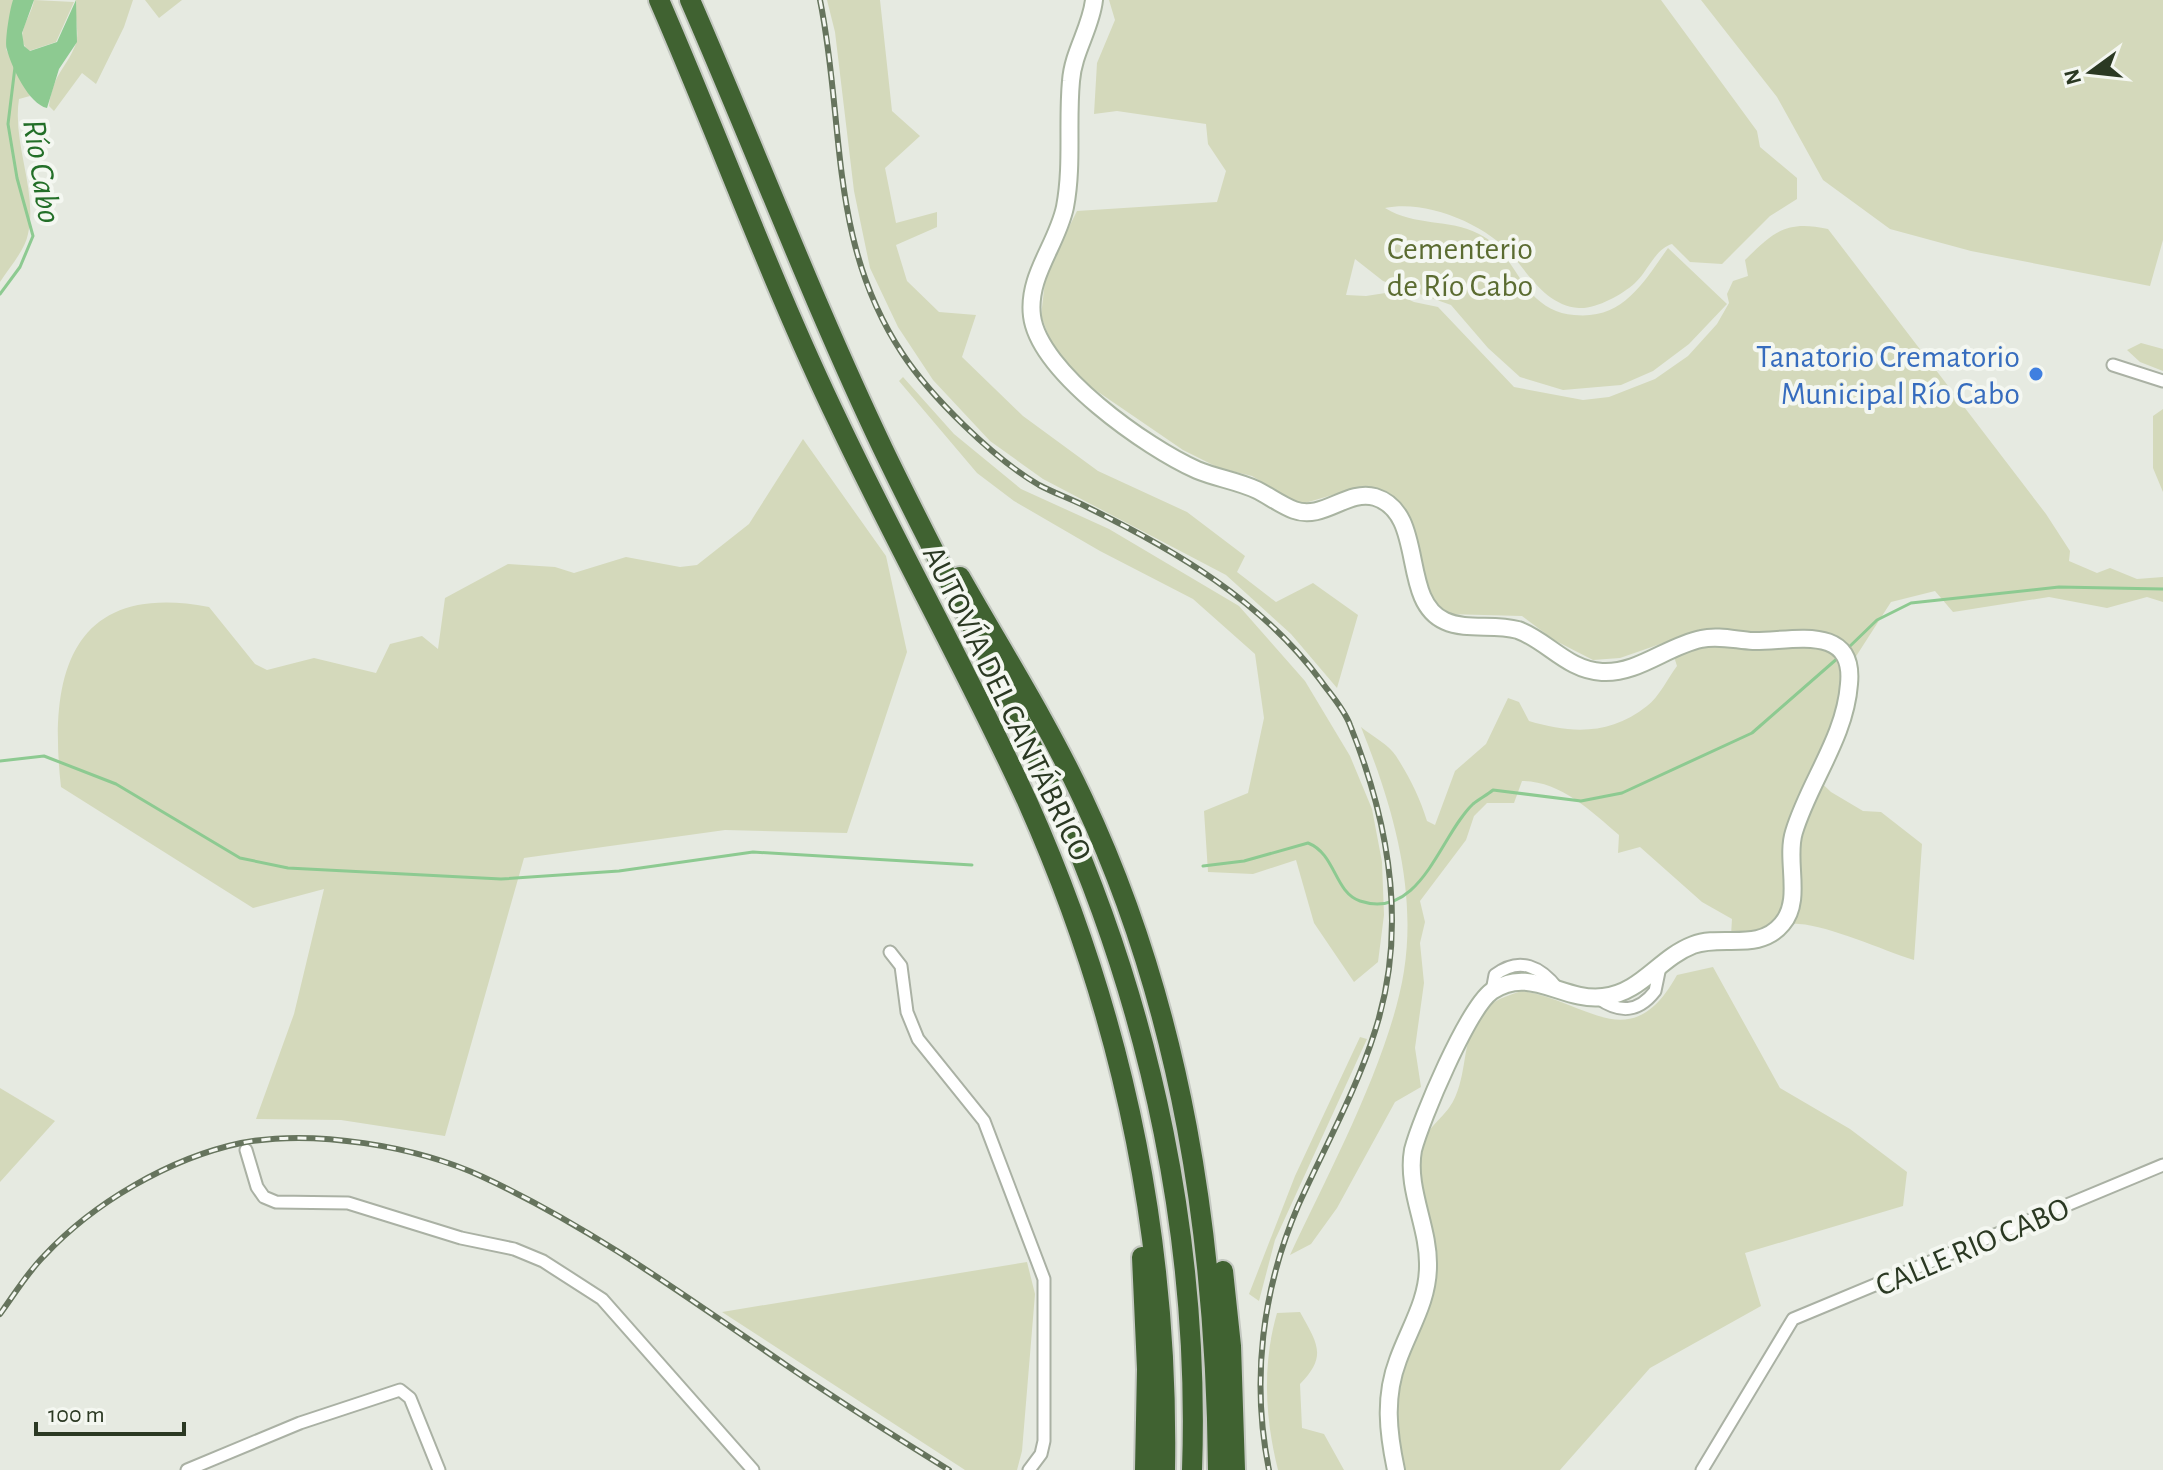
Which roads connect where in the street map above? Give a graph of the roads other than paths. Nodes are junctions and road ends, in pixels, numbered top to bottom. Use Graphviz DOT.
graph roads {
  1 [pos="659,0"];
  2 [pos="690,0"];
  3 [pos="1094,0"];
  4 [pos="832,339"];
  5 [pos="2113,365"];
  6 [pos="2163,381"];
  7 [pos="1108,858"];
  8 [pos="1074,917"];
  9 [pos="890,952"];
  10 [pos="246,1150"];
  11 [pos="2163,1165"];
  12 [pos="187,1470"];
  13 [pos="439,1470"];
  14 [pos="753,1470"];
  15 [pos="1029,1470"];
  16 [pos="1145,1470"];
  17 [pos="1165,1470"];
  18 [pos="1192,1470"];
  19 [pos="1218,1470"];
  20 [pos="1235,1470"];
  21 [pos="1396,1470"];
  22 [pos="1702,1470"];
  1 -- 8 [label="highway, AUTOVÍA DEL CANTÁBRICO"];
  2 -- 4 [label="highway, AUTOVÍA DEL CANTÁBRICO"];
  3 -- 21 [label="street"];
  4 -- 7 [label="highway"];
  4 -- 18 [label="highway, AUTOVÍA DEL CANTÁBRICO"];
  5 -- 6 [label="street"];
  7 -- 19 [label="highway"];
  7 -- 20 [label="highway"];
  8 -- 16 [label="highway"];
  8 -- 17 [label="highway, AUTOVÍA DEL CANTÁBRICO"];
  9 -- 15 [label="street"];
  10 -- 14 [label="street"];
  11 -- 22 [label="street, CALLE RIO CABO"];
  12 -- 13 [label="street"];
}
